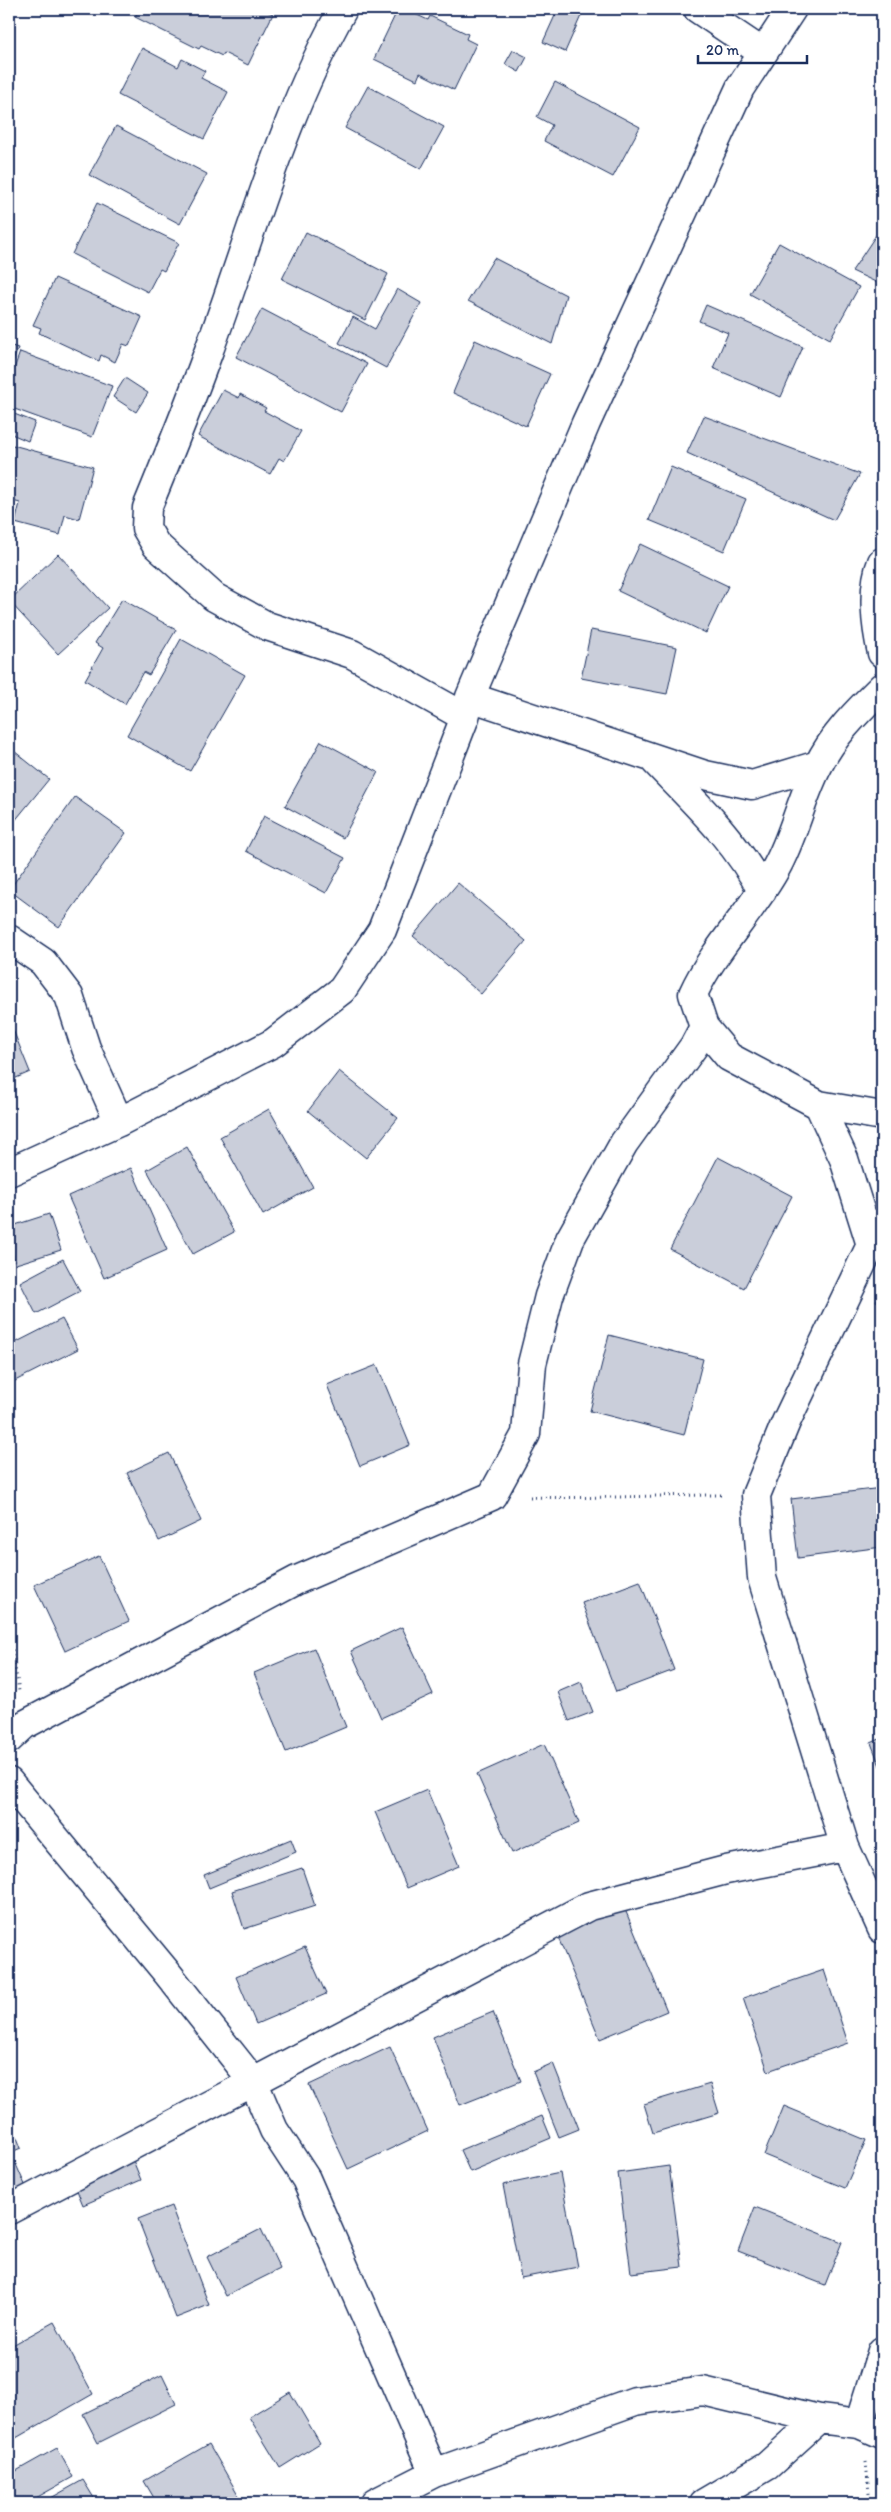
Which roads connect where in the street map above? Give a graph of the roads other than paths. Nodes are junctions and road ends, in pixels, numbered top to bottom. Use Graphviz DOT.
graph roads {
  1 [pos="343,9"];
  2 [pos="698,9"];
  3 [pos="792,9"];
  4 [pos="763,53"];
  5 [pos="882,562"];
  6 [pos="882,653"];
  7 [pos="882,687"];
  8 [pos="468,707"];
  9 [pos="882,714"];
  10 [pos="847,721"];
  11 [pos="651,756"];
  12 [pos="818,765"];
  13 [pos="762,891"];
  14 [pos="9,939"];
  15 [pos="704,1027"];
  16 [pos="819,1105"];
  17 [pos="882,1116"];
  18 [pos="119,1122"];
  19 [pos="9,1172"];
  20 [pos="877,1234"];
  21 [pos="16,1732"];
  22 [pos="9,1782"];
  23 [pos="845,1847"];
  24 [pos="882,1929"];
  25 [pos="253,2082"];
  26 [pos="9,2210"];
  27 [pos="882,2351"];
  28 [pos="818,2419"];
  29 [pos="871,2429"];
  30 [pos="434,2474"];
  31 [pos="375,2503"];
  32 [pos="704,2503"];
  1 -- 8 [label="street"];
  2 -- 4 [label="street"];
  3 -- 4 [label="street"];
  4 -- 8 [label="street"];
  5 -- 6 [label="street"];
  7 -- 10 [label="street"];
  8 -- 11 [label="street"];
  8 -- 18 [label="street"];
  9 -- 10 [label="street"];
  10 -- 12 [label="street"];
  11 -- 12 [label="street"];
  11 -- 13 [label="street"];
  12 -- 13 [label="street"];
  13 -- 15 [label="street"];
  14 -- 18 [label="street"];
  15 -- 16 [label="street"];
  15 -- 21 [label="street"];
  16 -- 17 [label="street"];
  16 -- 20 [label="street"];
  18 -- 19 [label="street"];
  20 -- 23 [label="street"];
  22 -- 25 [label="street"];
  23 -- 24 [label="street"];
  23 -- 25 [label="street"];
  25 -- 26 [label="street"];
  25 -- 30 [label="street"];
  27 -- 29 [label="street"];
  28 -- 29 [label="street"];
  28 -- 30 [label="street"];
  28 -- 32 [label="street"];
  30 -- 31 [label="street"];
}
